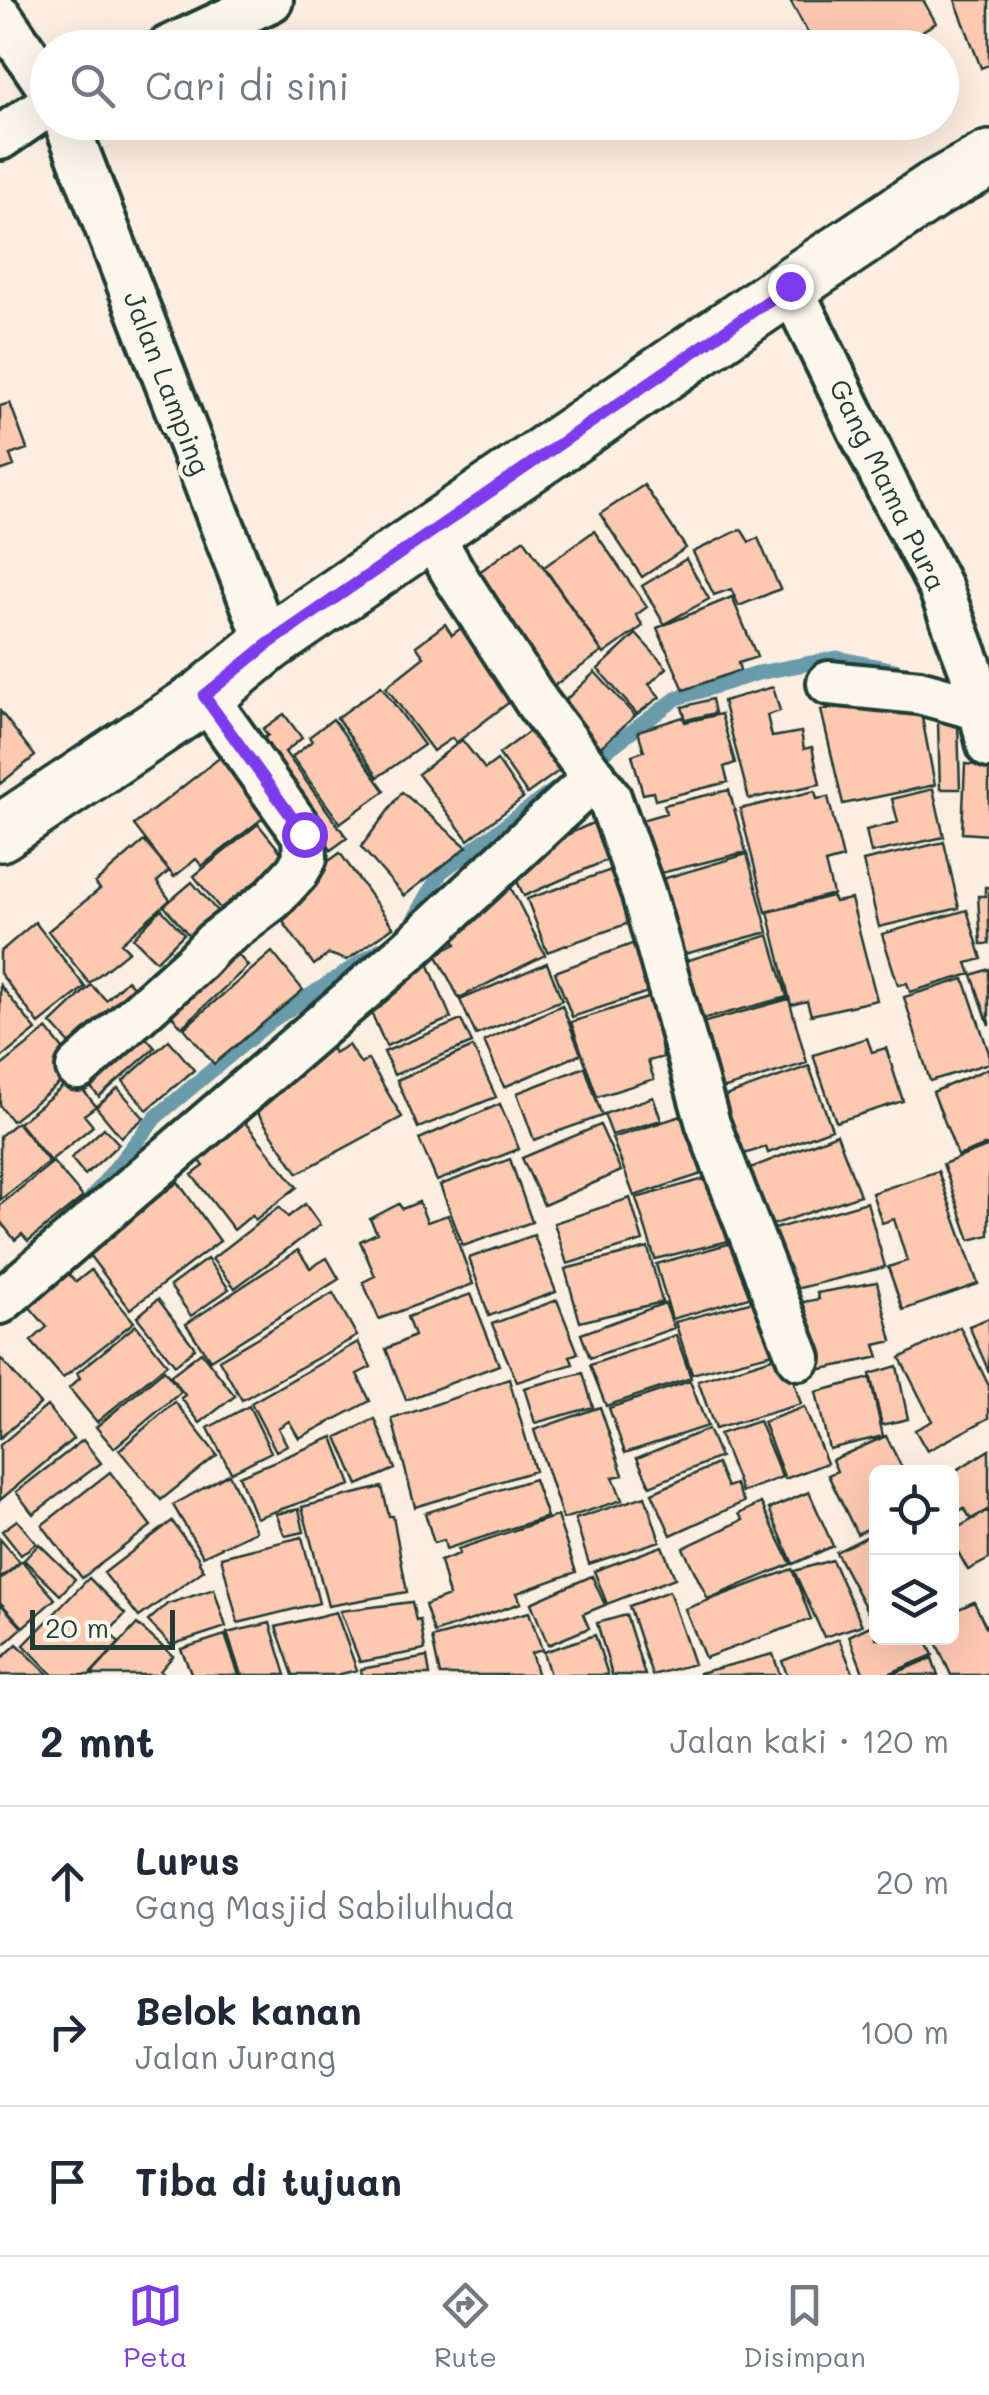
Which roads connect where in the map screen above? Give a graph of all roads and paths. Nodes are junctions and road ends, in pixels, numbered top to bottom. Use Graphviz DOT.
graph roads {
  1 [pos="272,0"];
  2 [pos="0,16"];
  3 [pos="207,30"];
  4 [pos="30,60"];
  5 [pos="30,117"];
  6 [pos="0,138"];
  7 [pos="73,140"];
  8 [pos="989,159"];
  9 [pos="790,286"];
  10 [pos="432,534"];
  11 [pos="268,644"];
  12 [pos="828,683"];
  13 [pos="204,696"];
  14 [pos="985,728"];
  15 [pos="595,777"];
  16 [pos="0,834"];
  17 [pos="78,1068"];
  18 [pos="0,1302"];
  19 [pos="800,1358"];
  1 -- 3 [label="street"];
  2 -- 4 [label="street"];
  5 -- 6 [label="street"];
  7 -- 11 [label="street, Jalan Lamping"];
  8 -- 9 [label="main road"];
  9 -- 10 [label="main road"];
  9 -- 14 [label="street, Gang Mama Pura"];
  10 -- 11 [label="main road"];
  10 -- 15 [label="street"];
  11 -- 13 [label="main road"];
  12 -- 14 [label="street"];
  13 -- 16 [label="main road"];
  13 -- 17 [label="street"];
  15 -- 18 [label="street"];
  15 -- 19 [label="street"];
}
